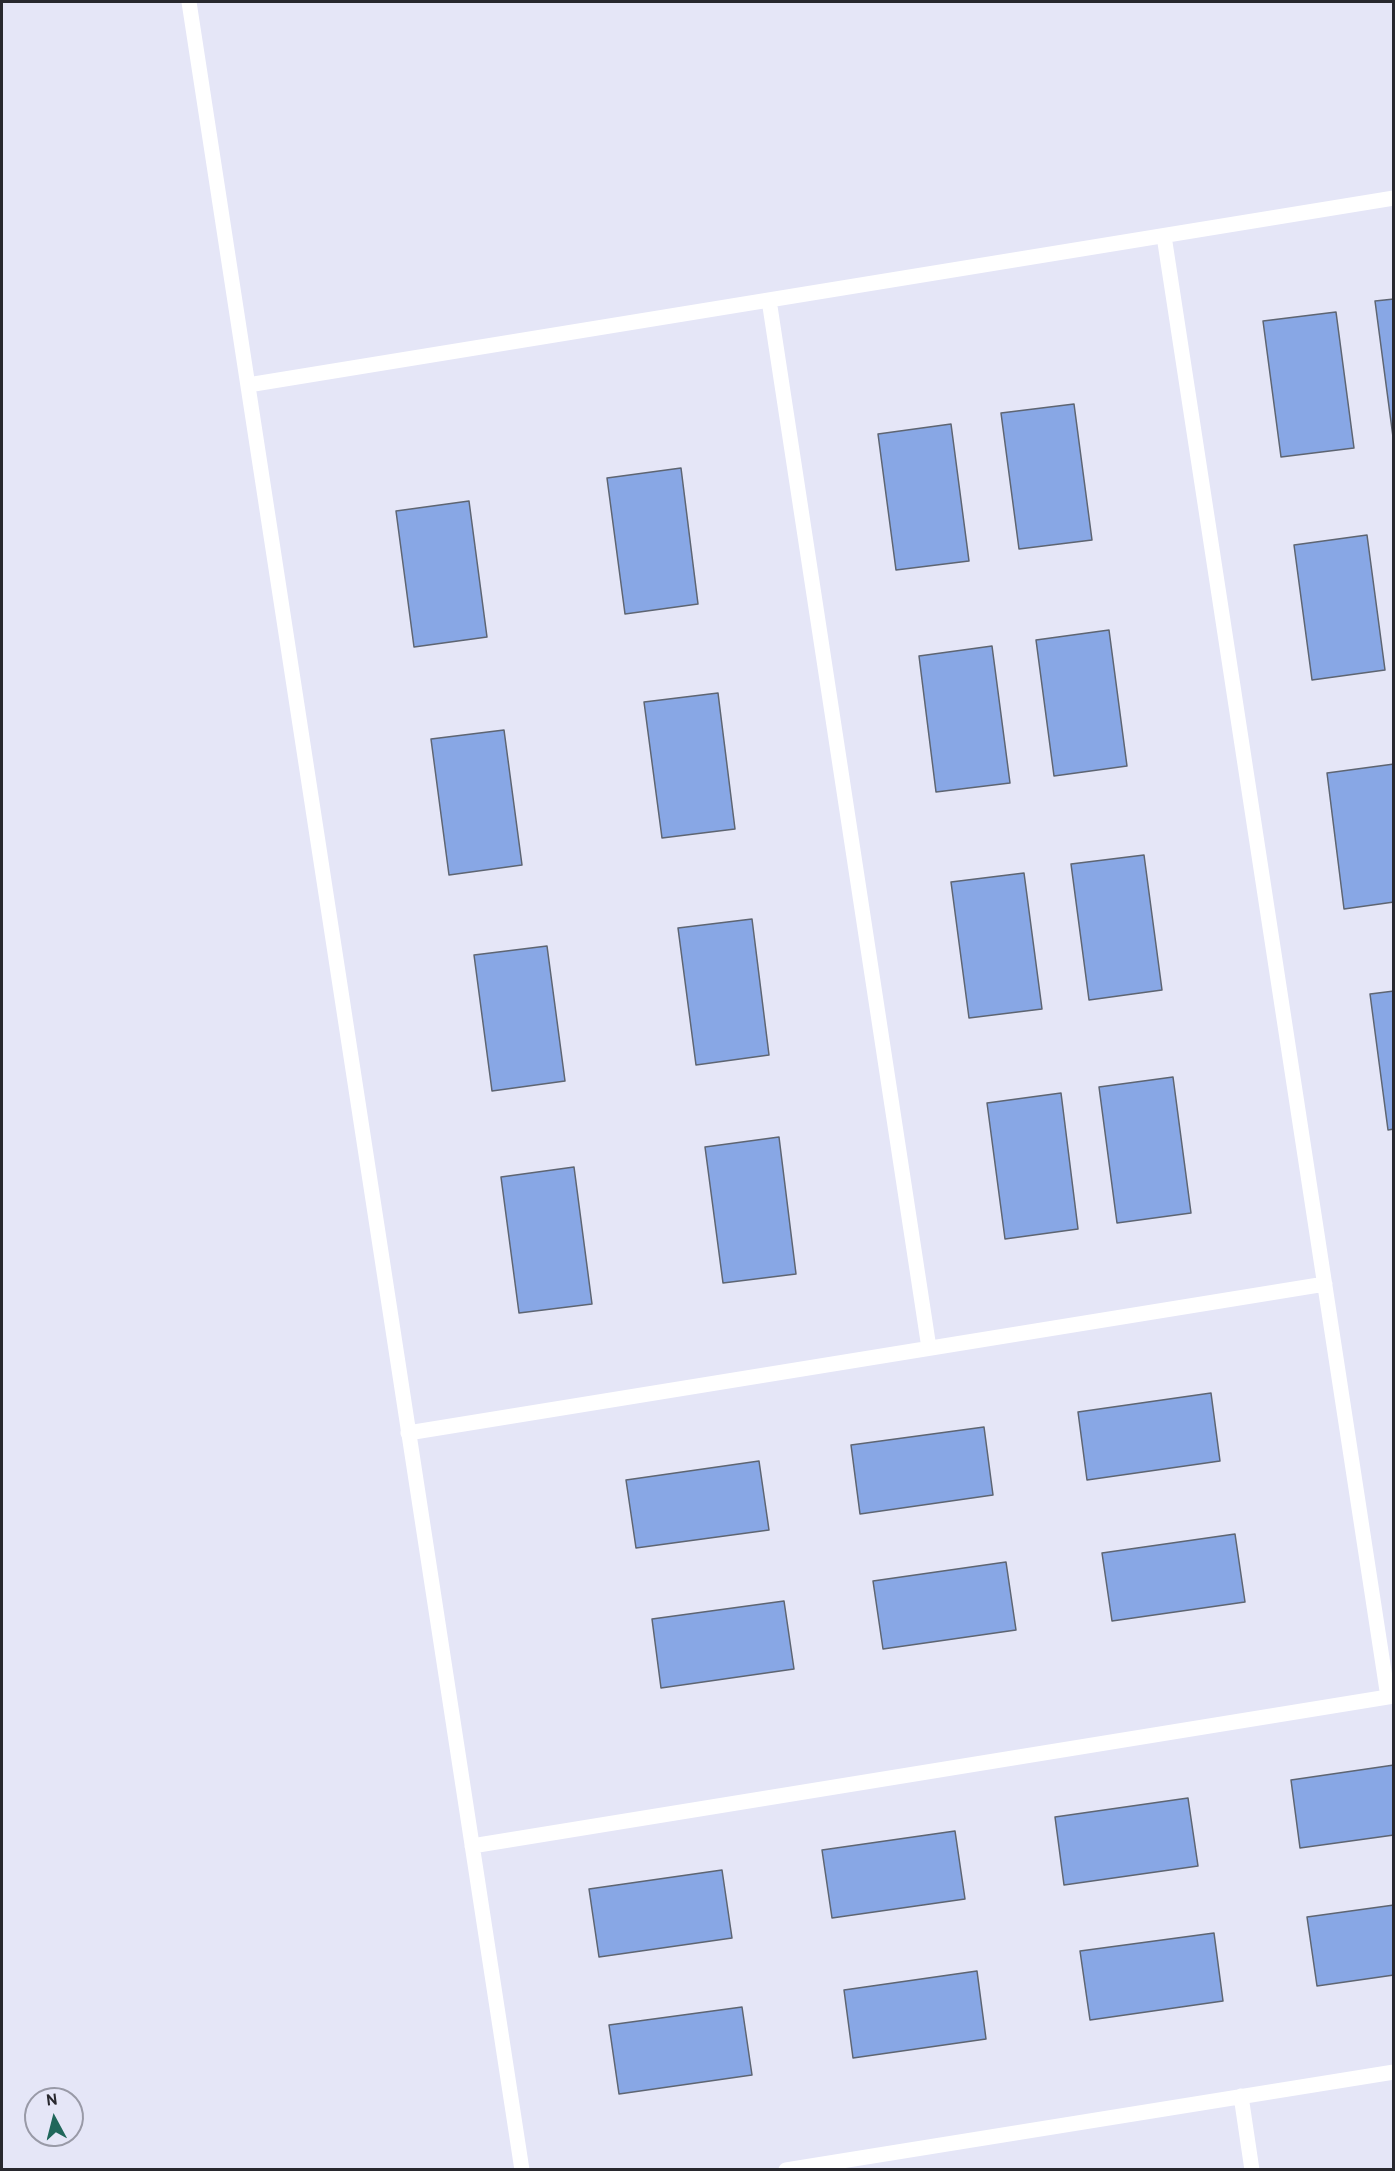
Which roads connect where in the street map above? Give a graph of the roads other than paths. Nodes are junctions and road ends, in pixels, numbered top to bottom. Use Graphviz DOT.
graph roads {
  1 [pos="189,2"];
  2 [pos="1394,198"];
  3 [pos="1164,236"];
  4 [pos="769,300"];
  5 [pos="248,385"];
  6 [pos="1325,1284"];
  7 [pos="929,1348"];
  8 [pos="408,1432"];
  9 [pos="1391,1696"];
  10 [pos="472,1846"];
  11 [pos="1394,2072"];
  12 [pos="1241,2096"];
  13 [pos="522,2169"];
  14 [pos="786,2169"];
  15 [pos="1252,2169"];
  1 -- 5 [label="lane"];
  2 -- 3 [label="lane"];
  3 -- 4 [label="lane"];
  3 -- 6 [label="lane"];
  4 -- 5 [label="lane"];
  4 -- 7 [label="lane"];
  5 -- 8 [label="lane"];
  6 -- 7 [label="lane"];
  6 -- 9 [label="lane"];
  7 -- 8 [label="lane"];
  8 -- 10 [label="lane"];
  9 -- 10 [label="lane"];
  10 -- 13 [label="lane"];
  11 -- 12 [label="lane"];
  12 -- 14 [label="lane"];
  12 -- 15 [label="lane"];
}
